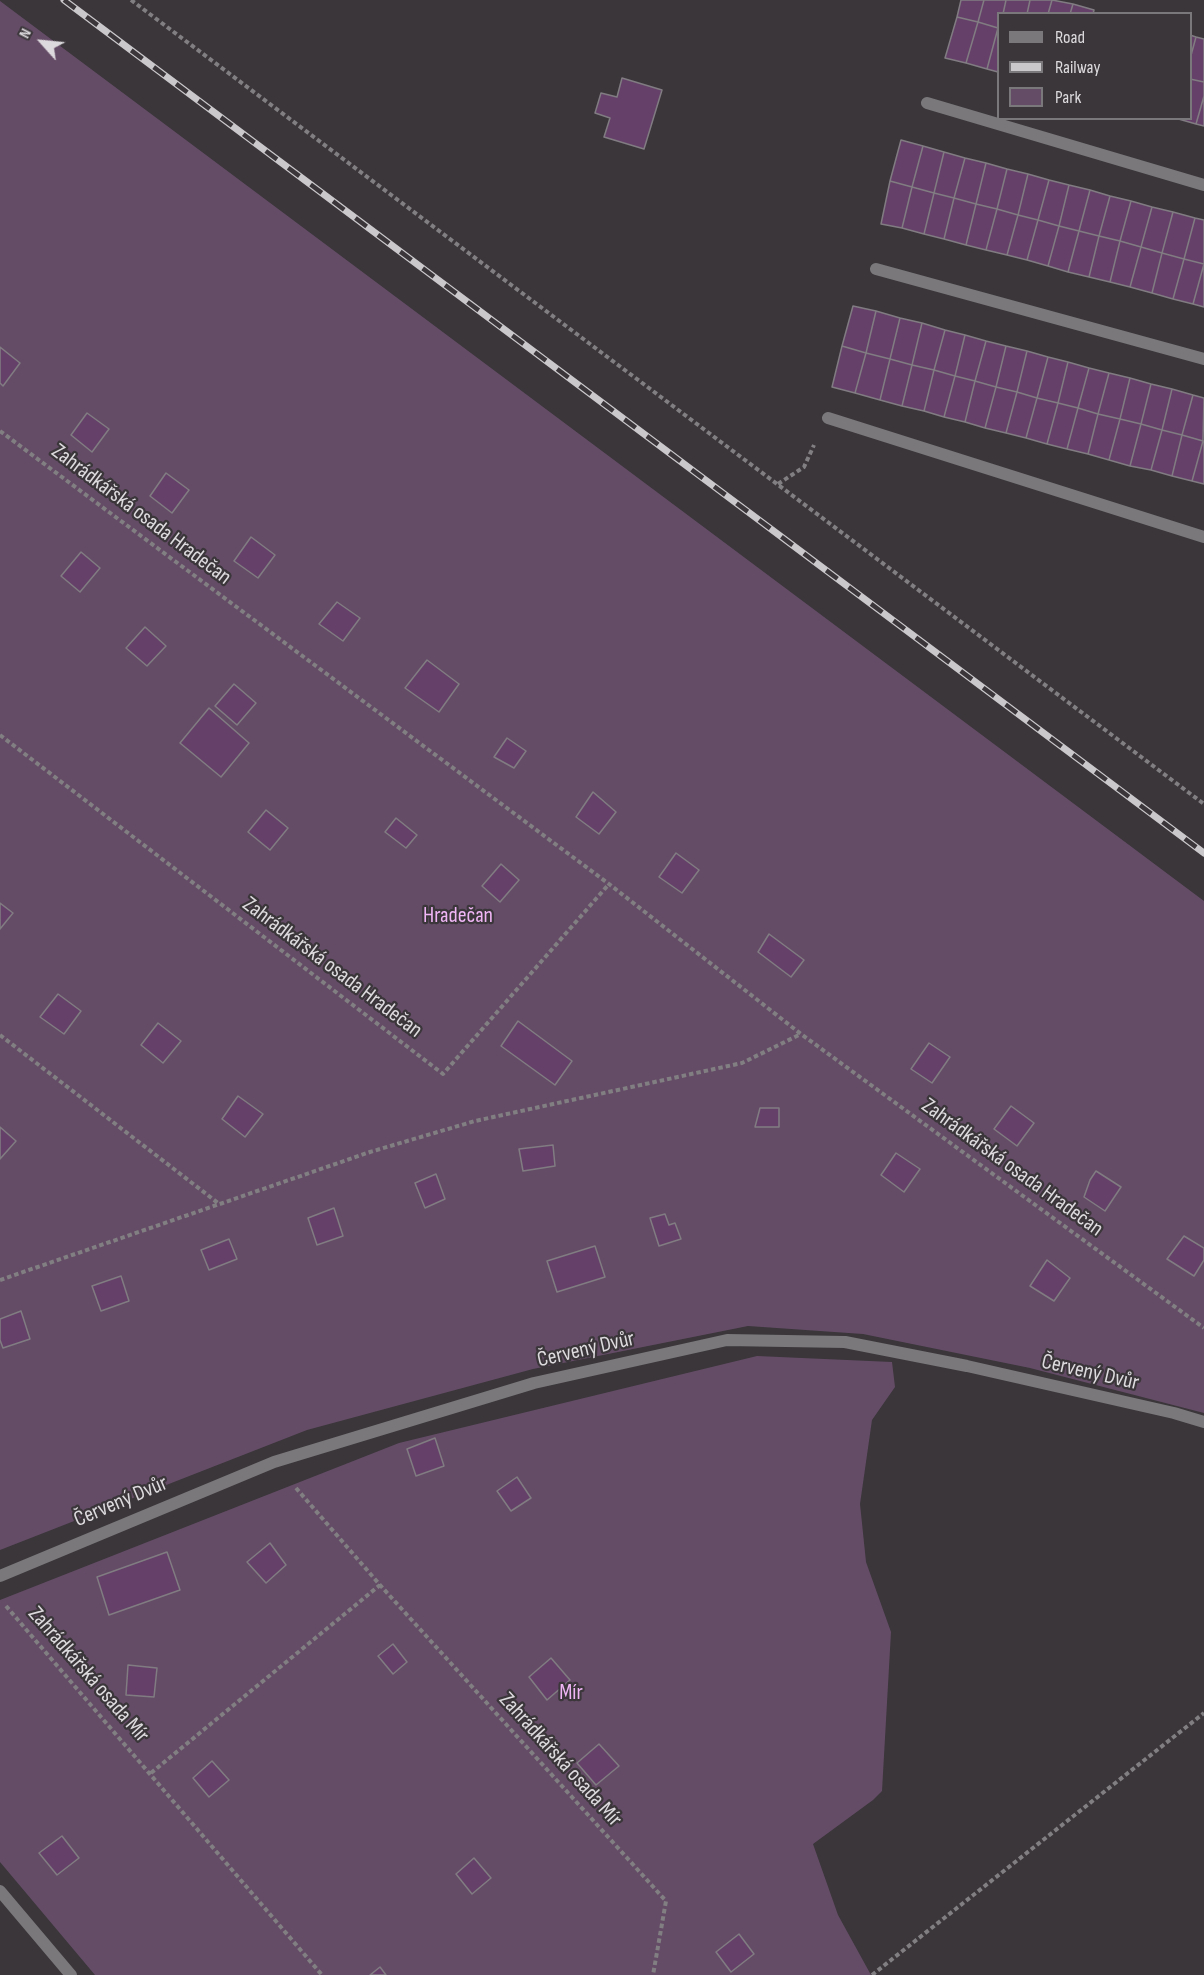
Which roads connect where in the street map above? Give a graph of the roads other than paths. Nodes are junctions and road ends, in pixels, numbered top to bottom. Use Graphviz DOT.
graph roads {
  1 [pos="927,103"];
  2 [pos="1204,185"];
  3 [pos="876,269"];
  4 [pos="1204,358"];
  5 [pos="828,418"];
  6 [pos="1204,537"];
  7 [pos="1204,1422"];
  8 [pos="0,1575"];
  9 [pos="0,1891"];
  10 [pos="71,1975"];
  1 -- 2 [label="street"];
  3 -- 4 [label="street"];
  5 -- 6 [label="street"];
  7 -- 8 [label="street, Červený Dvůr"];
  9 -- 10 [label="street"];
}
